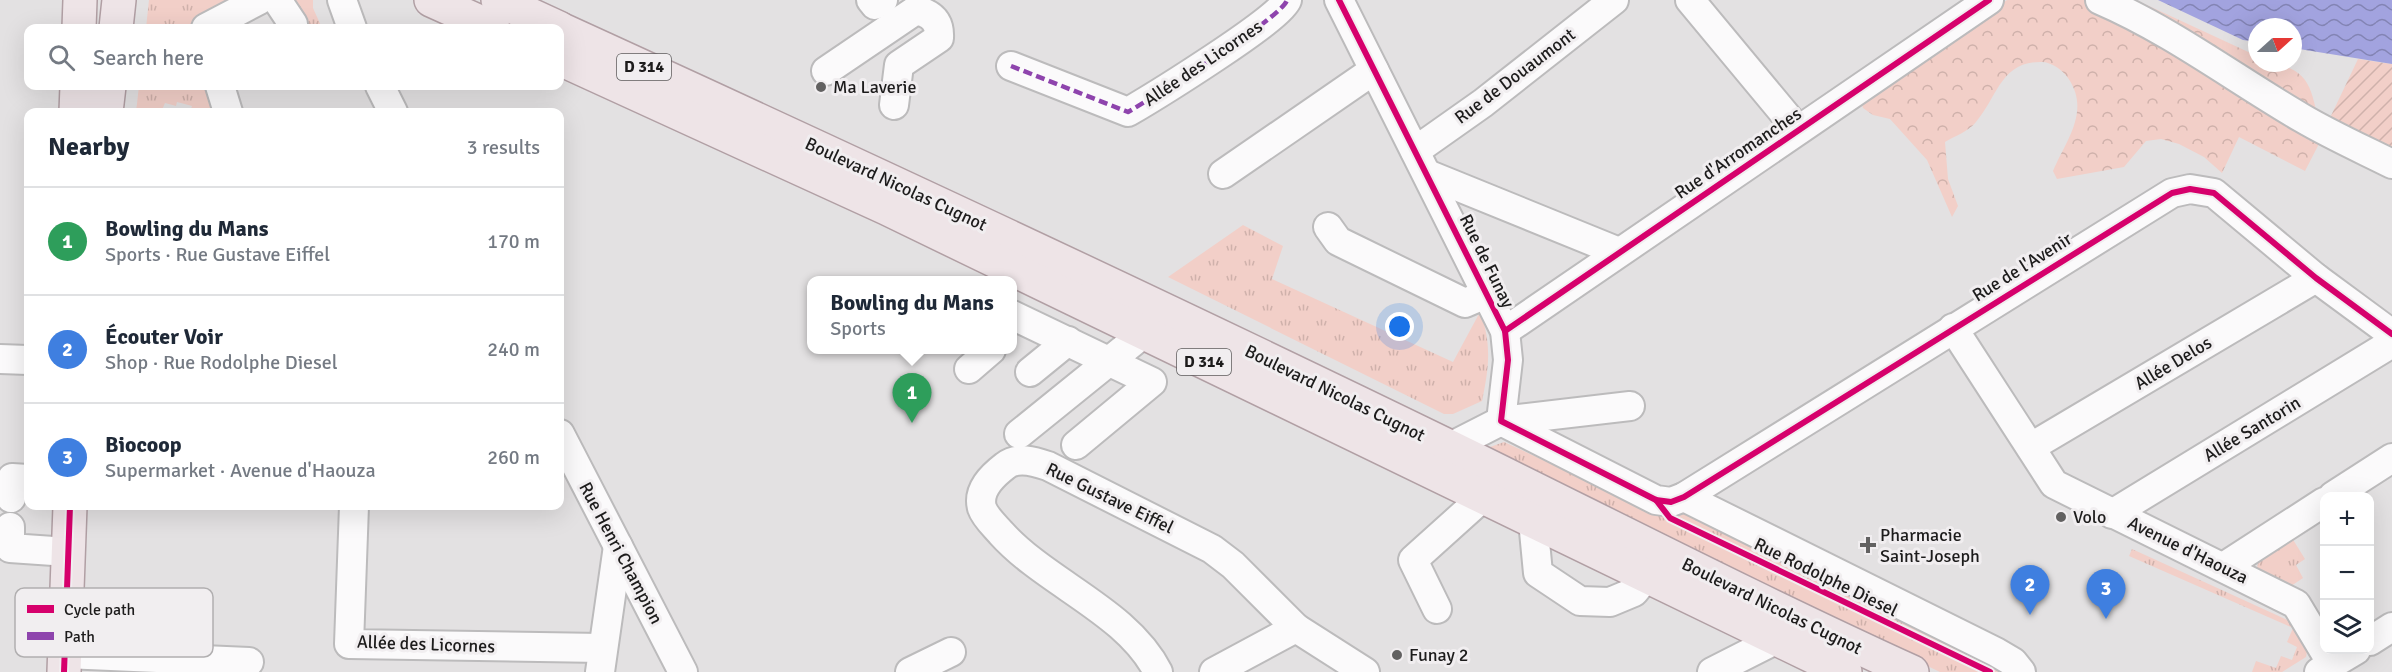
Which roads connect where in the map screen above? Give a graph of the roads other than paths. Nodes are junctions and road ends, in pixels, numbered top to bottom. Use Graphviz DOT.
graph roads {
  1 [pos="80,0"];
  2 [pos="107,0"];
  3 [pos="119,0"];
  4 [pos="259,0"];
  5 [pos="277,0"];
  6 [pos="342,0"];
  7 [pos="431,0"];
  8 [pos="498,0"];
  9 [pos="1287,0"];
  10 [pos="1339,0"];
  11 [pos="1614,0"];
  12 [pos="1690,0"];
  13 [pos="1989,0"];
  14 [pos="2100,0"];
  15 [pos="79,24"];
  16 [pos="107,24"];
  17 [pos="116,24"];
  18 [pos="214,24"];
  19 [pos="293,24"];
  20 [pos="351,24"];
  21 [pos="484,24"];
  22 [pos="548,24"];
  23 [pos="564,31"];
  24 [pos="564,61"];
  25 [pos="1011,66"];
  26 [pos="1374,70"];
  27 [pos="826,71"];
  28 [pos="77,90"];
  29 [pos="108,90"];
  30 [pos="221,90"];
  31 [pos="382,90"];
  32 [pos="894,105"];
  33 [pos="76,108"];
  34 [pos="106,108"];
  35 [pos="227,108"];
  36 [pos="391,108"];
  37 [pos="1798,130"];
  38 [pos="1421,162"];
  39 [pos="2392,164"];
  40 [pos="1224,174"];
  41 [pos="1328,227"];
  42 [pos="1619,252"];
  43 [pos="1004,275"];
  44 [pos="2316,278"];
  45 [pos="1017,280"];
  46 [pos="1486,294"];
  47 [pos="1017,322"];
  48 [pos="1953,328"];
  49 [pos="1505,332"];
  50 [pos="1144,333"];
  51 [pos="2392,334"];
  52 [pos="1068,341"];
  53 [pos="2392,343"];
  54 [pos="986,354"];
  55 [pos="0,359"];
  56 [pos="24,360"];
  57 [pos="1109,361"];
  58 [pos="969,369"];
  59 [pos="1030,372"];
  60 [pos="1630,406"];
  61 [pos="1501,421"];
  62 [pos="1019,434"];
  63 [pos="564,442"];
  64 [pos="1076,445"];
  65 [pos="1450,447"];
  66 [pos="2031,447"];
  67 [pos="2392,458"];
  68 [pos="2339,492"];
  69 [pos="1483,497"];
  70 [pos="1684,497"];
  71 [pos="2320,505"];
  72 [pos="70,510"];
  73 [pos="354,510"];
  74 [pos="2112,514"];
  75 [pos="1533,521"];
  76 [pos="10,527"];
  77 [pos="618,546"];
  78 [pos="68,552"];
  79 [pos="2225,567"];
  80 [pos="1647,576"];
  81 [pos="67,588"];
  82 [pos="1437,609"];
  83 [pos="2392,627"];
  84 [pos="1296,628"];
  85 [pos="2374,638"];
  86 [pos="1777,639"];
  87 [pos="951,652"];
  88 [pos="2349,654"];
  89 [pos="601,660"];
  90 [pos="249,662"];
  91 [pos="65,663"];
  92 [pos="2326,668"];
  93 [pos="683,672"];
  94 [pos="910,672"];
  95 [pos="1158,672"];
  96 [pos="1214,672"];
  97 [pos="1365,672"];
  98 [pos="1712,672"];
  99 [pos="1845,672"];
  100 [pos="1912,672"];
  101 [pos="2022,672"];
  1 -- 15 [label="main road"];
  2 -- 16 [label="main road"];
  3 -- 17 [label="main road"];
  4 -- 18 [label="street"];
  5 -- 19 [label="street"];
  6 -- 20 [label="street"];
  7 -- 21 [label="main road"];
  8 -- 22 [label="main road, Boulevard Nicolas Cugnot / D 314"];
  9 -- 25 [label="street, Allée des Licornes"];
  10 -- 26 [label="street, Rue de Funay"];
  11 -- 38 [label="street, Rue de Douaumont"];
  12 -- 37 [label="street"];
  13 -- 37 [label="street, Rue d'Arromanches"];
  14 -- 39 [label="street"];
  23 -- 65 [label="main road, Boulevard Nicolas Cugnot / D 314"];
  24 -- 43 [label="main road, Boulevard Nicolas Cugnot / D 314"];
  26 -- 38 [label="street, Rue de Funay"];
  26 -- 40 [label="street"];
  27 -- 32 [label="street"];
  28 -- 33 [label="main road"];
  29 -- 34 [label="main road"];
  30 -- 35 [label="street"];
  31 -- 36 [label="street"];
  37 -- 42 [label="street, Rue d'Arromanches"];
  38 -- 42 [label="street"];
  38 -- 46 [label="street, Rue de Funay"];
  41 -- 46 [label="street, Rue de Funay"];
  42 -- 49 [label="street, Rue d'Arromanches"];
  44 -- 48 [label="street, Rue de l'Avenir"];
  44 -- 51 [label="street, Rue de l'Avenir"];
  44 -- 66 [label="street, Allée Delos"];
  45 -- 50 [label="main road, Boulevard Nicolas Cugnot / D 314"];
  46 -- 49 [label="street, Rue de Funay"];
  47 -- 52 [label="street"];
  48 -- 66 [label="street, Avenue d'Haouza"];
  48 -- 70 [label="street, Rue de l'Avenir"];
  49 -- 61 [label="street, Rue de Funay"];
  50 -- 57 [label="street"];
  50 -- 69 [label="main road, Boulevard Nicolas Cugnot / D 314"];
  52 -- 57 [label="street"];
  52 -- 59 [label="street"];
  53 -- 74 [label="street, Allée Santorin"];
  54 -- 58 [label="street"];
  55 -- 56 [label="street"];
  57 -- 62 [label="street"];
  57 -- 64 [label="street"];
  60 -- 61 [label="street"];
  61 -- 65 [label="street"];
  61 -- 70 [label="street, Rue de l'Avenir"];
  63 -- 77 [label="street, Rue Henri Champion"];
  65 -- 100 [label="main road, Boulevard Nicolas Cugnot / D 314"];
  66 -- 74 [label="street, Avenue d'Haouza"];
  67 -- 68 [label="street"];
  69 -- 75 [label="main road, Boulevard Nicolas Cugnot / D 314"];
  69 -- 82 [label="street"];
  70 -- 101 [label="street, Rue Rodolphe Diesel"];
  71 -- 79 [label="street"];
  72 -- 78 [label="main road"];
  73 -- 89 [label="street, Allée des Licornes"];
  74 -- 79 [label="street, Avenue d'Haouza"];
  75 -- 80 [label="main road, Boulevard Nicolas Cugnot / D 314"];
  75 -- 80 [label="street"];
  76 -- 78 [label="street"];
  77 -- 89 [label="street"];
  77 -- 93 [label="street, Rue Henri Champion"];
  78 -- 81 [label="main road"];
  79 -- 92 [label="street, Avenue d'Haouza"];
  80 -- 86 [label="main road, Boulevard Nicolas Cugnot / D 314"];
  83 -- 85 [label="street"];
  84 -- 95 [label="street, Rue Gustave Eiffel"];
  84 -- 96 [label="street"];
  84 -- 97 [label="street, Rue Gustave Eiffel"];
  86 -- 98 [label="street"];
  86 -- 99 [label="main road, Boulevard Nicolas Cugnot / D 314"];
  87 -- 94 [label="street"];
  88 -- 92 [label="street"];
  90 -- 91 [label="street"];
}
